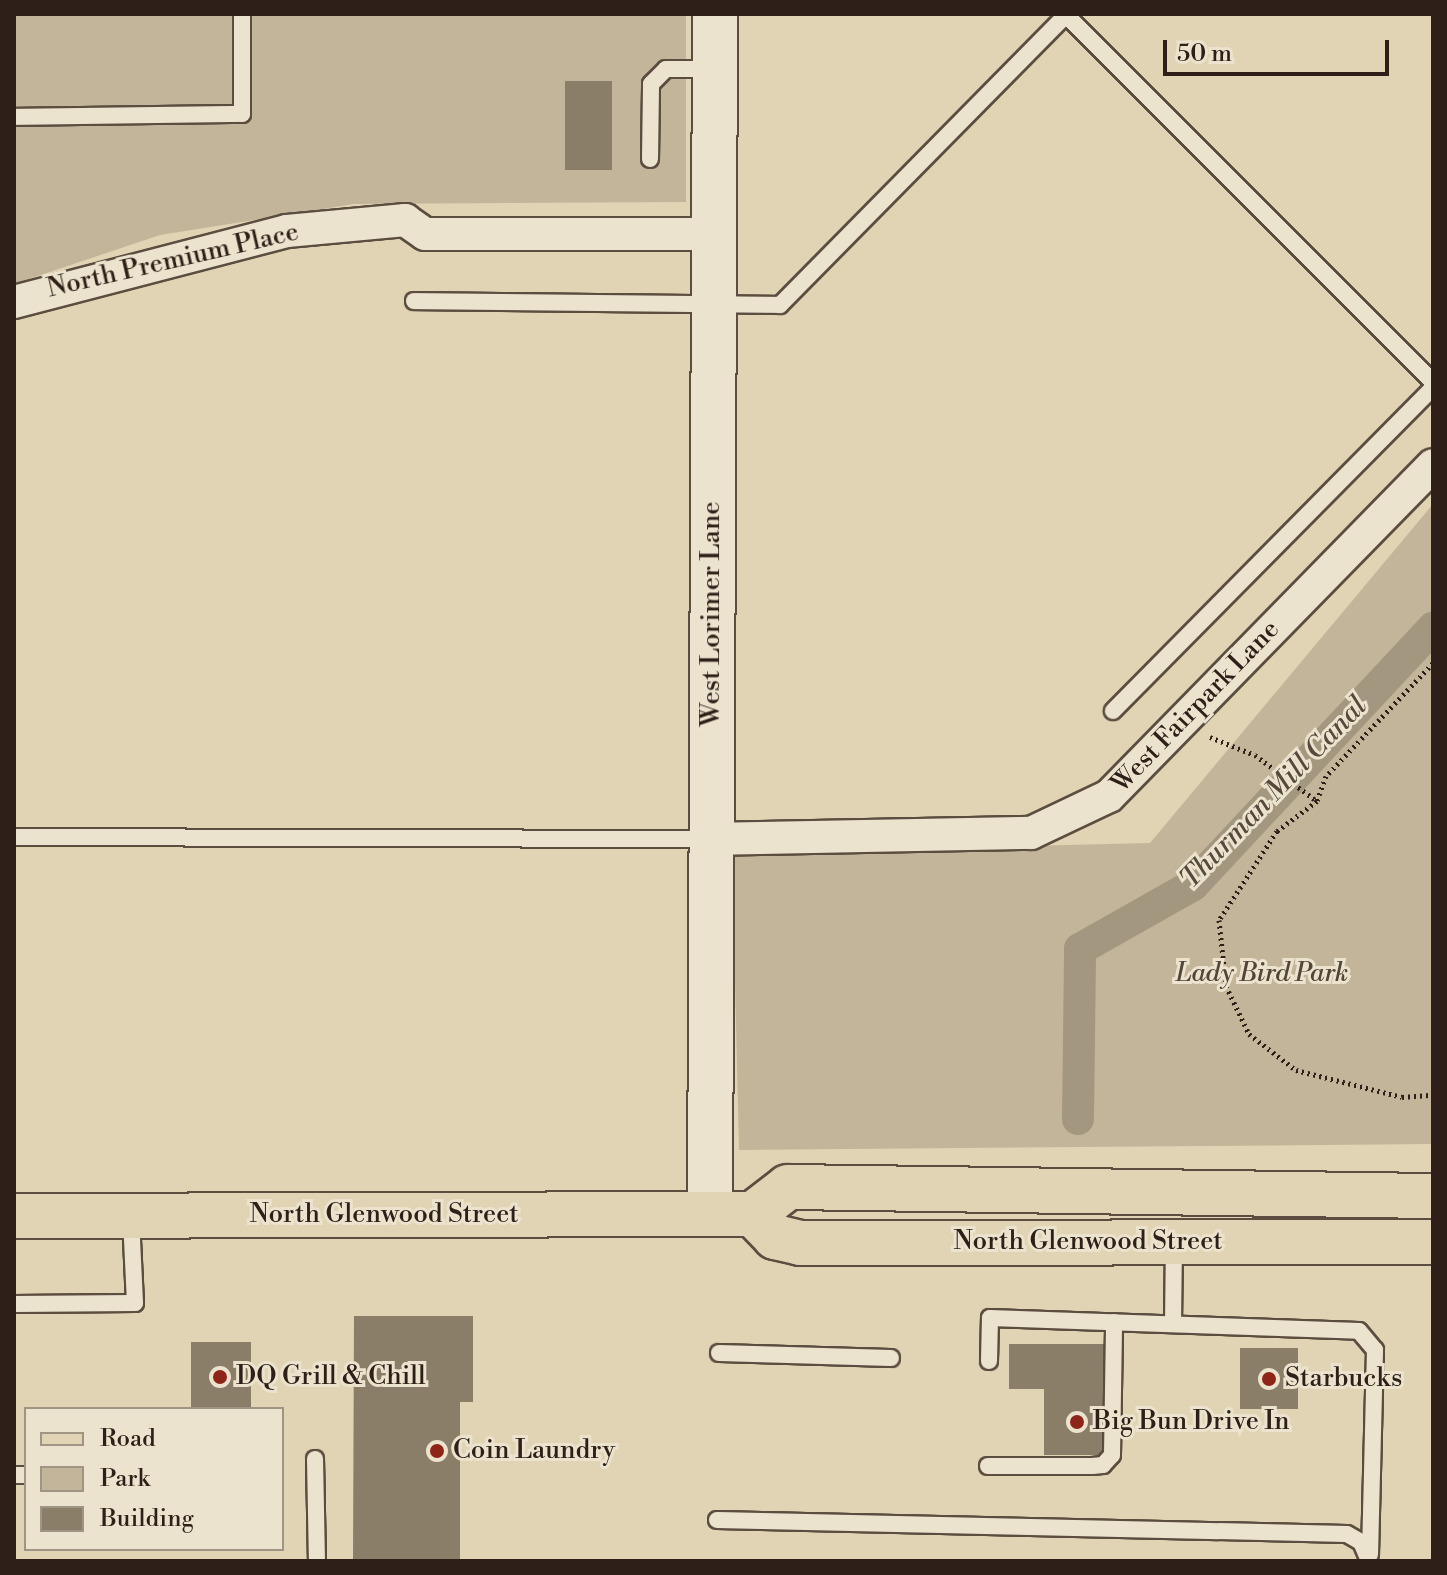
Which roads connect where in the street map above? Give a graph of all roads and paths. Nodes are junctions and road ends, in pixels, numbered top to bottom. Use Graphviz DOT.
graph roads {
  1 [pos="242,14"];
  2 [pos="715,14"];
  3 [pos="1066,14"];
  4 [pos="714,69"];
  5 [pos="14,117"];
  6 [pos="650,159"];
  7 [pos="714,234"];
  8 [pos="414,301"];
  9 [pos="14,302"];
  10 [pos="713,304"];
  11 [pos="1433,382"];
  12 [pos="1433,388"];
  13 [pos="1433,465"];
  14 [pos="1433,663"];
  15 [pos="1113,711"];
  16 [pos="1180,724"];
  17 [pos="1317,801"];
  18 [pos="14,837"];
  19 [pos="711,839"];
  20 [pos="1433,1095"];
  21 [pos="1433,1196"];
  22 [pos="710,1214"];
  23 [pos="753,1214"];
  24 [pos="14,1216"];
  25 [pos="131,1216"];
  26 [pos="1174,1242"];
  27 [pos="1433,1242"];
  28 [pos="14,1304"];
  29 [pos="1114,1322"];
  30 [pos="1173,1324"];
  31 [pos="719,1353"];
  32 [pos="891,1358"];
  33 [pos="989,1361"];
  34 [pos="315,1459"];
  35 [pos="988,1466"];
  36 [pos="717,1520"];
  37 [pos="1370,1558"];
  38 [pos="317,1561"];
  1 -- 5 [label="lane"];
  2 -- 4 [label="street, West Lorimer Lane"];
  3 -- 10 [label="lane"];
  3 -- 11 [label="lane"];
  4 -- 6 [label="lane"];
  4 -- 7 [label="street, West Lorimer Lane"];
  7 -- 9 [label="street, North Premium Place"];
  7 -- 10 [label="street, West Lorimer Lane"];
  8 -- 10 [label="lane"];
  10 -- 19 [label="street, West Lorimer Lane"];
  12 -- 15 [label="lane"];
  13 -- 16 [label="street, West Fairpark Lane"];
  14 -- 17 [label="path"];
  16 -- 17 [label="path"];
  16 -- 19 [label="street, West Fairpark Lane"];
  17 -- 20 [label="path"];
  18 -- 19 [label="lane"];
  19 -- 22 [label="street, West Lorimer Lane"];
  21 -- 23 [label="main road, North Glenwood Street"];
  22 -- 23 [label="main road, North Glenwood Street"];
  22 -- 25 [label="main road, North Glenwood Street"];
  23 -- 26 [label="main road, North Glenwood Street"];
  24 -- 25 [label="main road, North Glenwood Street"];
  25 -- 28 [label="lane"];
  26 -- 27 [label="main road, North Glenwood Street"];
  26 -- 30 [label="lane"];
  29 -- 30 [label="lane"];
  29 -- 33 [label="lane"];
  29 -- 35 [label="lane"];
  30 -- 37 [label="lane"];
  31 -- 32 [label="lane"];
  34 -- 38 [label="lane"];
  36 -- 37 [label="lane"];
}
